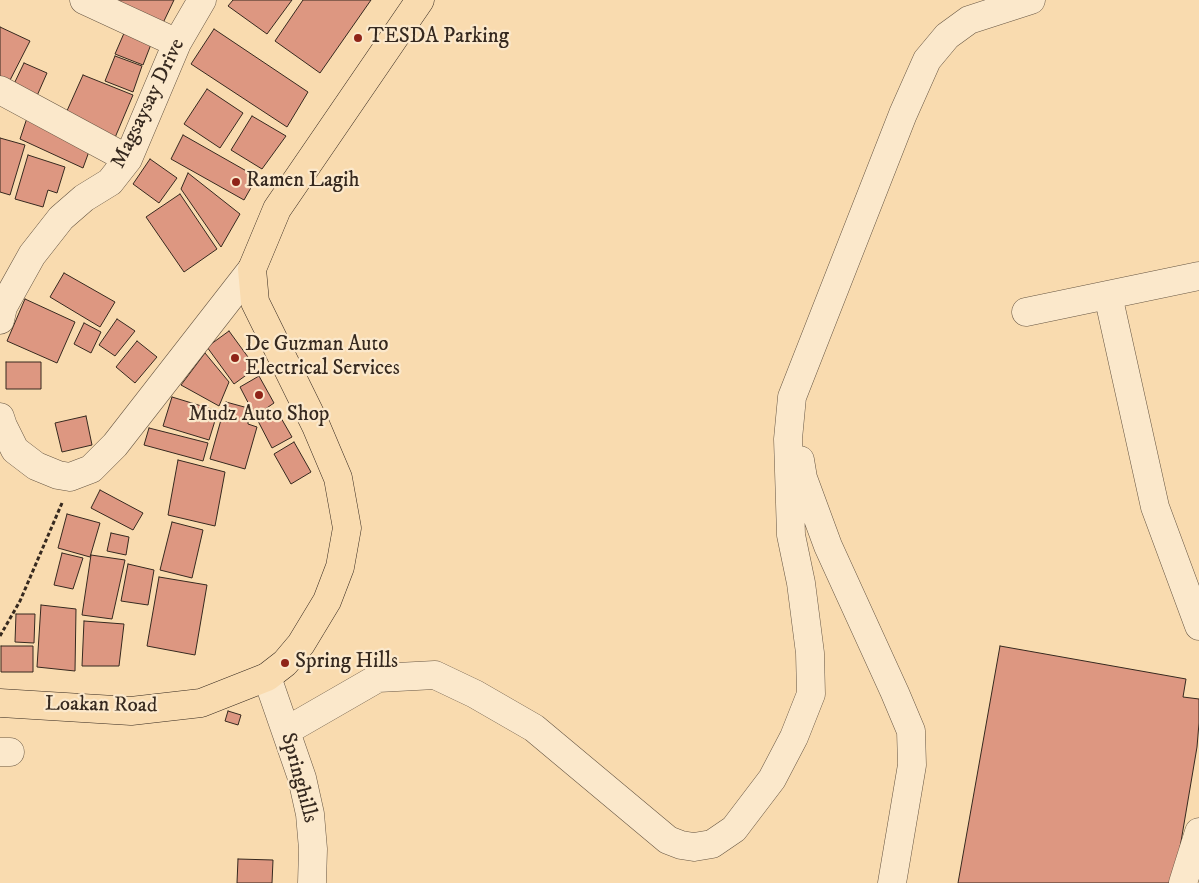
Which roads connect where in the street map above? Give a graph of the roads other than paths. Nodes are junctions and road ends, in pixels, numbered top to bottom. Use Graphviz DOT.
graph roads {
  1 [pos="84,0"];
  2 [pos="202,0"];
  3 [pos="420,0"];
  4 [pos="1031,0"];
  5 [pos="177,43"];
  6 [pos="0,90"];
  7 [pos="128,159"];
  8 [pos="252,269"];
  9 [pos="1199,276"];
  10 [pos="1108,295"];
  11 [pos="1026,312"];
  12 [pos="0,320"];
  13 [pos="792,397"];
  14 [pos="0,417"];
  15 [pos="1199,626"];
  16 [pos="267,676"];
  17 [pos="0,703"];
  18 [pos="286,731"];
  19 [pos="1199,832"];
  20 [pos="312,883"];
  21 [pos="892,883"];
  22 [pos="1183,883"];
  1 -- 5 [label="street"];
  2 -- 5 [label="street, Magsaysay Drive"];
  3 -- 8 [label="main road, Loakan Road"];
  4 -- 13 [label="street"];
  5 -- 7 [label="street, Magsaysay Drive"];
  6 -- 7 [label="street"];
  7 -- 12 [label="street, Magsaysay Drive"];
  8 -- 14 [label="street"];
  8 -- 16 [label="main road, Loakan Road"];
  9 -- 10 [label="street"];
  10 -- 11 [label="street"];
  10 -- 15 [label="street"];
  13 -- 18 [label="street"];
  13 -- 21 [label="street"];
  16 -- 17 [label="main road, Loakan Road"];
  16 -- 18 [label="street, Springhills"];
  18 -- 20 [label="street, Springhills"];
  19 -- 22 [label="street"];
}
